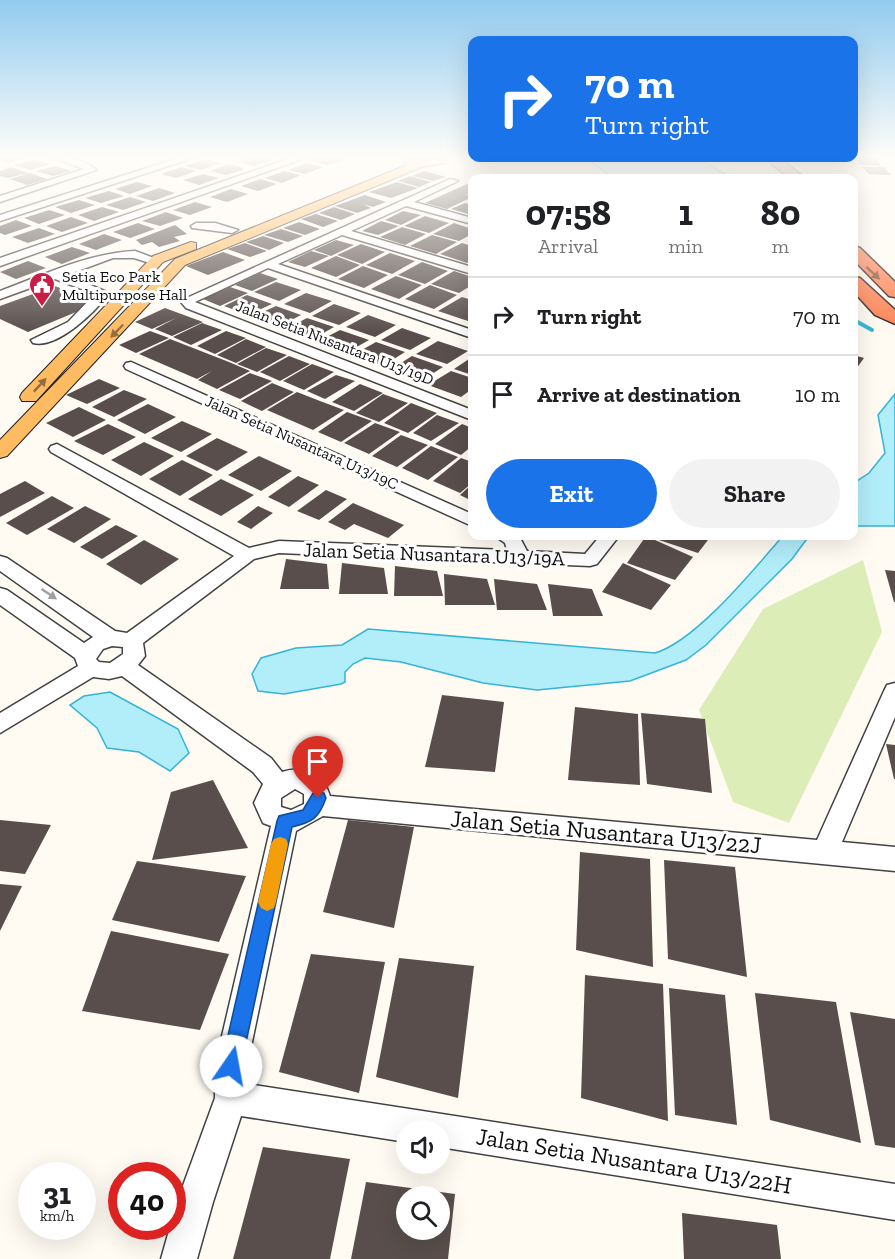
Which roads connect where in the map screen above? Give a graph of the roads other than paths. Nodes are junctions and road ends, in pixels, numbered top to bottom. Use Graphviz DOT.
graph roads {
  1 [pos="133,216"];
  2 [pos="269,216"];
  3 [pos="286,216"];
  4 [pos="378,216"];
  5 [pos="450,216"];
  6 [pos="468,221"];
  7 [pos="196,226"];
  8 [pos="232,230"];
  9 [pos="343,232"];
  10 [pos="0,246"];
  11 [pos="22,254"];
  12 [pos="858,257"];
  13 [pos="156,261"];
  14 [pos="0,262"];
  15 [pos="267,264"];
  16 [pos="468,270"];
  17 [pos="55,275"];
  18 [pos="858,286"];
  19 [pos="895,292"];
  20 [pos="0,295"];
  21 [pos="895,318"];
  22 [pos="468,333"];
  23 [pos="38,340"];
  24 [pos="130,366"];
  25 [pos="22,405"];
  26 [pos="468,413"];
  27 [pos="57,449"];
  28 [pos="0,452"];
  29 [pos="468,518"];
  30 [pos="513,540"];
  31 [pos="607,540"];
  32 [pos="247,555"];
  33 [pos="520,559"];
  34 [pos="0,562"];
  35 [pos="0,595"];
  36 [pos="120,640"];
  37 [pos="88,662"];
  38 [pos="124,666"];
  39 [pos="895,691"];
  40 [pos="0,724"];
  41 [pos="278,785"];
  42 [pos="317,805"];
  43 [pos="285,821"];
  44 [pos="824,853"];
  45 [pos="895,860"];
  46 [pos="231,1098"];
  47 [pos="895,1202"];
  48 [pos="179,1259"];
  1 -- 11 [label="street"];
  2 -- 8 [label="main road"];
  3 -- 28 [label="main road, one-way"];
  4 -- 9 [label="street"];
  5 -- 6 [label="street"];
  7 -- 8 [label="street"];
  8 -- 13 [label="main road"];
  9 -- 15 [label="street"];
  9 -- 16 [label="street"];
  10 -- 11 [label="street"];
  11 -- 14 [label="street"];
  12 -- 19 [label="highway, one-way"];
  13 -- 17 [label="street"];
  25 -- 13 [label="main road, one-way"];
  15 -- 22 [label="street"];
  15 -- 26 [label="street, Jalan Setia Nusantara U13/19D"];
  17 -- 20 [label="street"];
  17 -- 23 [label="street"];
  18 -- 21 [label="highway"];
  24 -- 29 [label="street, Jalan Setia Nusantara U13/19C"];
  27 -- 32 [label="street"];
  30 -- 33 [label="street"];
  31 -- 33 [label="street, Jalan Setia Nusantara U13/19A"];
  32 -- 33 [label="street, Jalan Setia Nusantara U13/19A"];
  32 -- 36 [label="street, Jalan Setia Nusantara U13/19A"];
  34 -- 36 [label="street, one-way"];
  35 -- 37 [label="street"];
  36 -- 37 [label="street, Jalan Setia Nusantara U13/19A"];
  36 -- 38 [label="street"];
  37 -- 38 [label="street"];
  37 -- 40 [label="street, Jalan Setia Nusantara U13/19A"];
  38 -- 41 [label="street"];
  39 -- 44 [label="street"];
  41 -- 42 [label="street"];
  41 -- 43 [label="street"];
  42 -- 43 [label="street"];
  42 -- 44 [label="street, Jalan Setia Nusantara U13/22J"];
  43 -- 46 [label="street"];
  44 -- 45 [label="street, Jalan Setia Nusantara U13/22J"];
  46 -- 47 [label="street, Jalan Setia Nusantara U13/22H"];
  46 -- 48 [label="street"];
}
